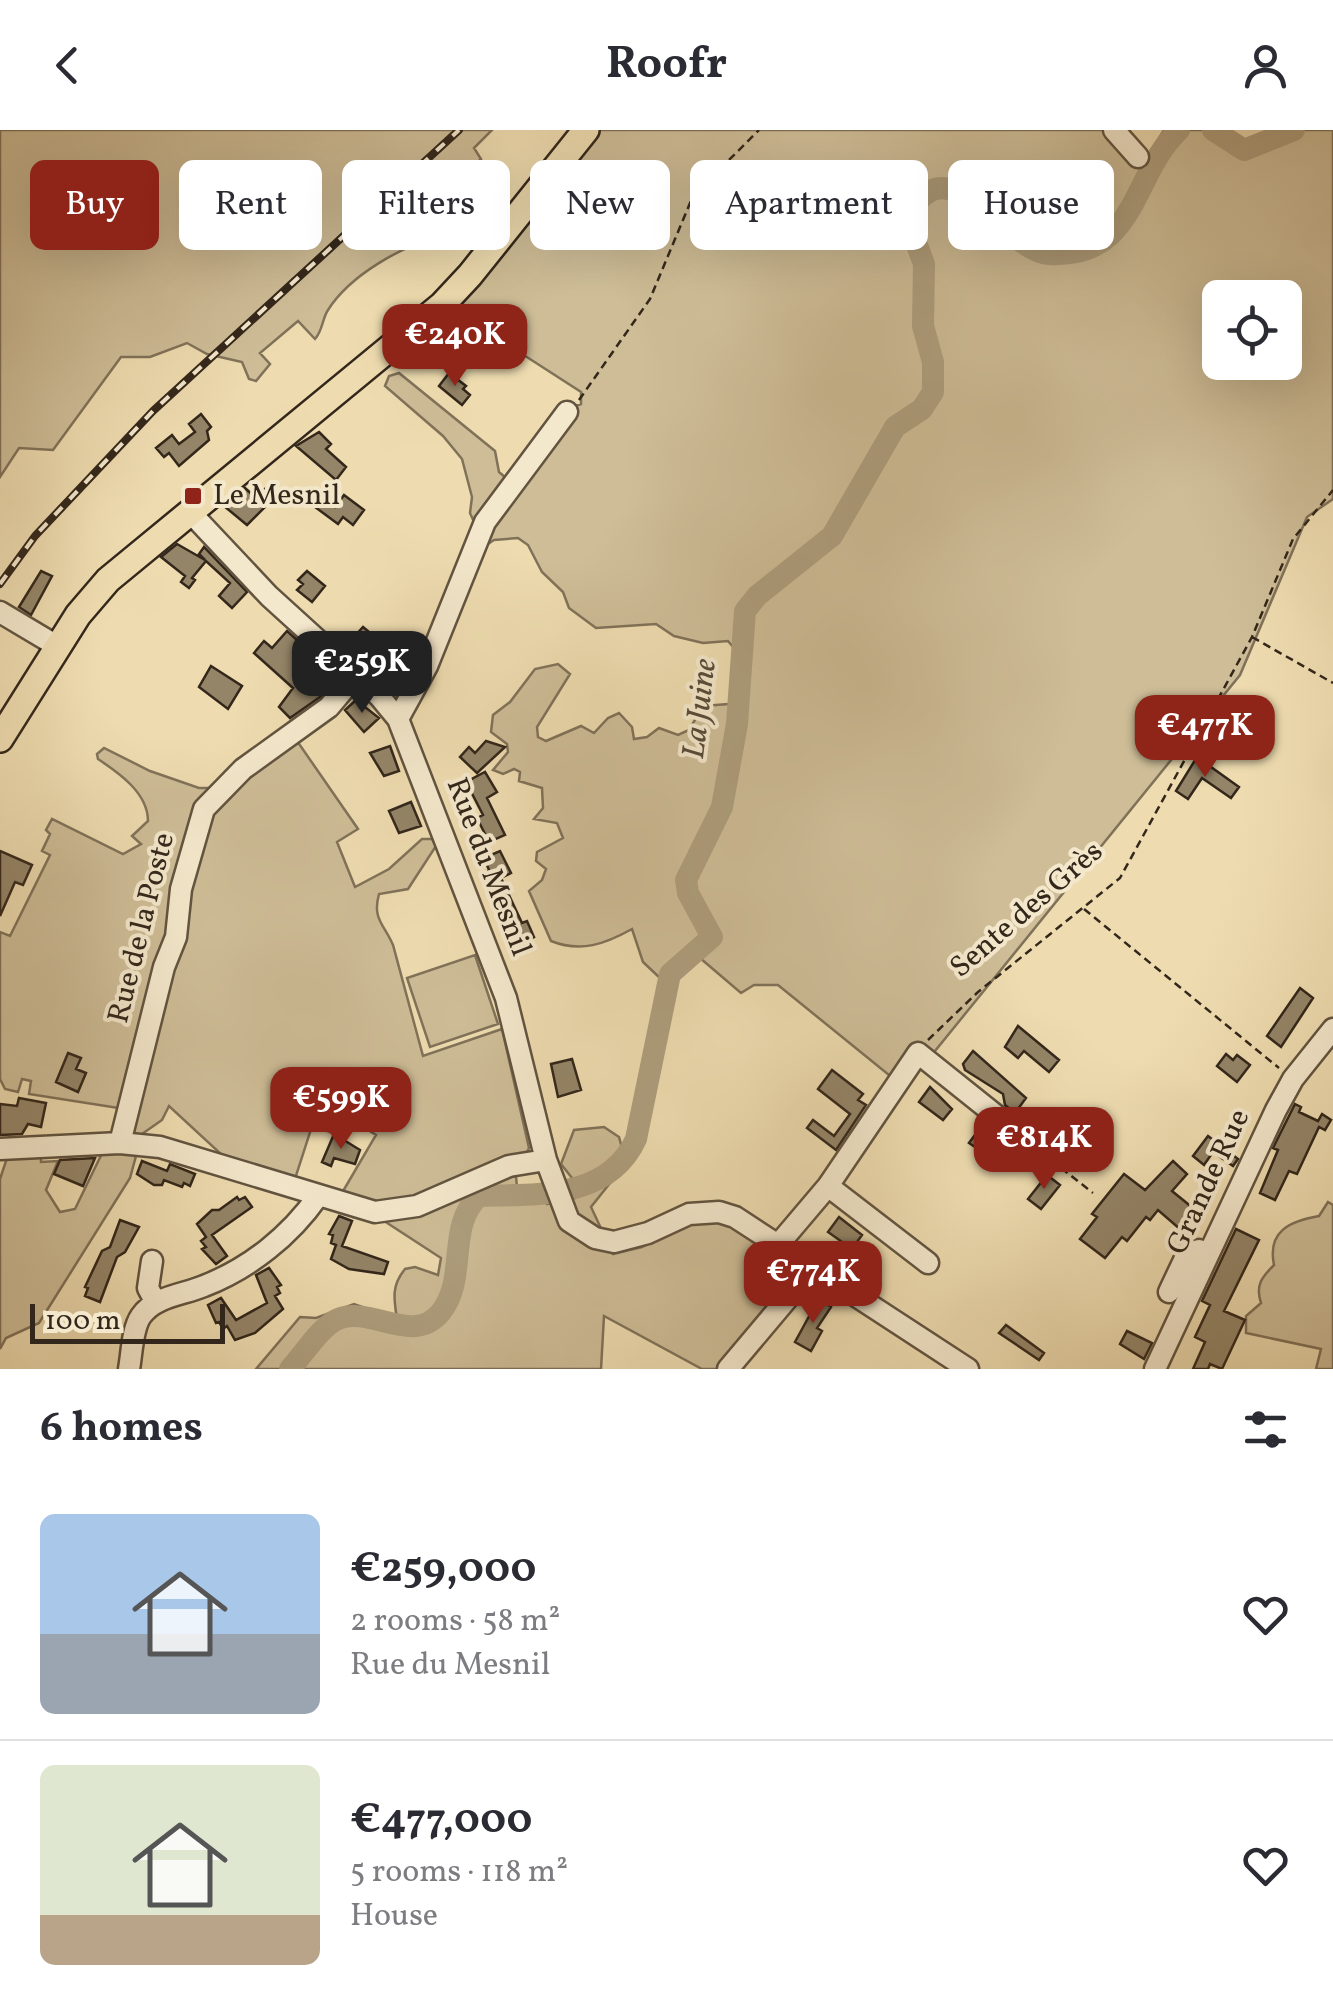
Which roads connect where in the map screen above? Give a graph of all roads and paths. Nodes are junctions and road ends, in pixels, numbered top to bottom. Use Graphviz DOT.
graph roads {
  1 [pos="586,130"];
  2 [pos="758,130"];
  3 [pos="1114,130"];
  4 [pos="1138,157"];
  5 [pos="567,412"];
  6 [pos="1333,490"];
  7 [pos="190,511"];
  8 [pos="0,612"];
  9 [pos="1252,637"];
  10 [pos="57,646"];
  11 [pos="356,675"];
  12 [pos="1333,682"];
  13 [pos="398,719"];
  14 [pos="0,739"];
  15 [pos="1082,908"];
  16 [pos="1333,1029"];
  17 [pos="918,1053"];
  18 [pos="1293,1080"];
  19 [pos="120,1143"];
  20 [pos="0,1149"];
  21 [pos="1038,1149"];
  22 [pos="546,1160"];
  23 [pos="828,1186"];
  24 [pos="1093,1193"];
  25 [pos="318,1196"];
  26 [pos="778,1245"];
  27 [pos="1208,1252"];
  28 [pos="152,1261"];
  29 [pos="928,1264"];
  30 [pos="813,1268"];
  31 [pos="1169,1292"];
  32 [pos="156,1303"];
  33 [pos="129,1369"];
  34 [pos="728,1369"];
  35 [pos="968,1369"];
  36 [pos="1155,1369"];
  1 -- 7 [label="main road"];
  2 -- 5 [label="path"];
  3 -- 4 [label="street"];
  5 -- 13 [label="street"];
  6 -- 9 [label="path, Sente des Grès"];
  7 -- 10 [label="main road"];
  7 -- 11 [label="street, Rue du Mesnil"];
  8 -- 10 [label="street"];
  9 -- 12 [label="path"];
  9 -- 15 [label="path, Sente des Grès"];
  10 -- 14 [label="main road"];
  11 -- 13 [label="street, Rue du Mesnil"];
  11 -- 19 [label="street, Rue de la Poste"];
  13 -- 22 [label="street, Rue du Mesnil"];
  15 -- 17 [label="path, Sente des Grès"];
  15 -- 18 [label="path"];
  16 -- 18 [label="street, Grande Rue"];
  17 -- 21 [label="street"];
  17 -- 23 [label="street"];
  18 -- 27 [label="street, Grande Rue"];
  19 -- 20 [label="street"];
  19 -- 25 [label="street"];
  21 -- 24 [label="path"];
  22 -- 25 [label="street"];
  22 -- 26 [label="street, Rue du Mesnil"];
  23 -- 26 [label="street"];
  23 -- 29 [label="street"];
  25 -- 32 [label="street"];
  26 -- 30 [label="street"];
  27 -- 31 [label="street"];
  27 -- 36 [label="street, Grande Rue"];
  28 -- 32 [label="street"];
  30 -- 34 [label="street"];
  30 -- 35 [label="street"];
  32 -- 33 [label="street"];
}
